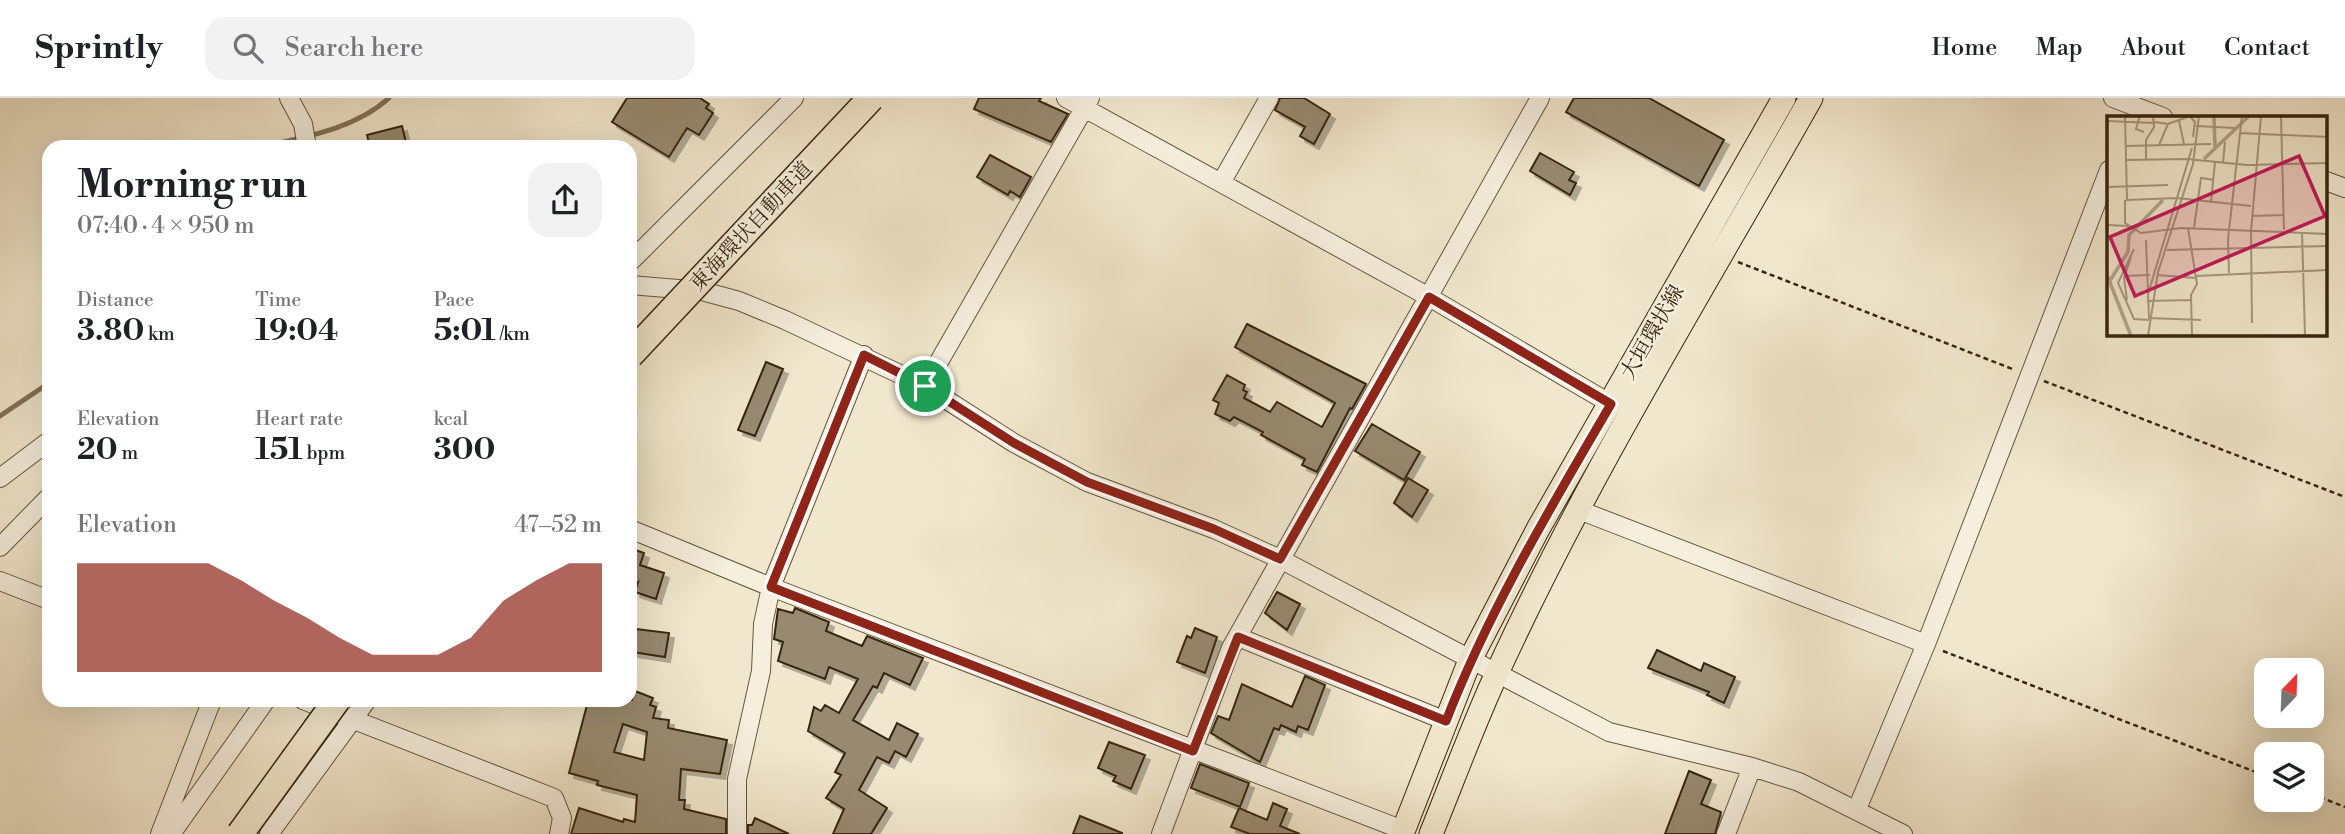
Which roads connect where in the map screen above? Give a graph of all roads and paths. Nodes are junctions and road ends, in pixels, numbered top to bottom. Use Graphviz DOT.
graph roads {
  1 [pos="793,98"];
  2 [pos="871,98"];
  3 [pos="1066,98"];
  4 [pos="1269,98"];
  5 [pos="1540,98"];
  6 [pos="1784,98"];
  7 [pos="1811,98"];
  8 [pos="2113,98"];
  9 [pos="293,100"];
  10 [pos="1088,103"];
  11 [pos="2133,107"];
  12 [pos="2160,116"];
  13 [pos="305,140"];
  14 [pos="2107,175"];
  15 [pos="2328,182"];
  16 [pos="1221,183"];
  17 [pos="2345,188"];
  18 [pos="637,255"];
  19 [pos="637,286"];
  20 [pos="1429,297"];
  21 [pos="637,348"];
  22 [pos="864,355"];
  23 [pos="925,386"];
  24 [pos="1611,404"];
  25 [pos="42,446"];
  26 [pos="0,478"];
  27 [pos="42,504"];
  28 [pos="1579,510"];
  29 [pos="637,532"];
  30 [pos="0,547"];
  31 [pos="1280,559"];
  32 [pos="0,580"];
  33 [pos="771,587"];
  34 [pos="42,597"];
  35 [pos="1238,637"];
  36 [pos="1926,644"];
  37 [pos="1470,660"];
  38 [pos="1497,673"];
  39 [pos="209,707"];
  40 [pos="261,707"];
  41 [pos="344,709"];
  42 [pos="1446,721"];
  43 [pos="1193,751"];
  44 [pos="1752,767"];
  45 [pos="2254,771"];
  46 [pos="2324,799"];
  47 [pos="2345,807"];
  48 [pos="1857,809"];
  49 [pos="1402,832"];
  50 [pos="160,834"];
  51 [pos="171,834"];
  52 [pos="240,834"];
  53 [pos="269,834"];
  54 [pos="559,834"];
  55 [pos="737,834"];
  56 [pos="1161,834"];
  57 [pos="1431,834"];
  58 [pos="1726,834"];
  59 [pos="1903,834"];
  1 -- 18 [label="street"];
  2 -- 21 [label="highway, 東海環状自動車道, bridge"];
  3 -- 10 [label="street"];
  4 -- 16 [label="street"];
  5 -- 20 [label="street"];
  6 -- 24 [label="main road, 大垣環状線"];
  7 -- 28 [label="main road, 大垣環状線"];
  8 -- 11 [label="street"];
  9 -- 13 [label="street"];
  10 -- 16 [label="street"];
  10 -- 23 [label="street"];
  11 -- 12 [label="street"];
  14 -- 36 [label="street"];
  15 -- 17 [label="street"];
  16 -- 20 [label="street"];
  19 -- 22 [label="street"];
  20 -- 24 [label="street"];
  20 -- 31 [label="street"];
  22 -- 23 [label="street"];
  22 -- 33 [label="street"];
  23 -- 31 [label="street"];
  24 -- 37 [label="main road, 大垣環状線"];
  25 -- 26 [label="street"];
  27 -- 30 [label="street"];
  28 -- 36 [label="street"];
  28 -- 38 [label="main road, 大垣環状線"];
  29 -- 33 [label="street"];
  31 -- 35 [label="street"];
  31 -- 37 [label="street"];
  32 -- 34 [label="street"];
  33 -- 43 [label="street"];
  33 -- 55 [label="street"];
  35 -- 42 [label="street"];
  35 -- 43 [label="street"];
  36 -- 45 [label="path"];
  36 -- 48 [label="street"];
  37 -- 38 [label="street"];
  37 -- 42 [label="main road, 大垣環状線"];
  38 -- 44 [label="street"];
  38 -- 57 [label="main road, 大垣環状線"];
  39 -- 50 [label="street"];
  40 -- 51 [label="street"];
  41 -- 52 [label="highway, bridge"];
  41 -- 53 [label="street"];
  41 -- 54 [label="street"];
  42 -- 49 [label="main road, 大垣環状線"];
  43 -- 49 [label="street"];
  43 -- 56 [label="street"];
  44 -- 48 [label="street"];
  44 -- 58 [label="street"];
  46 -- 47 [label="path"];
  48 -- 59 [label="street"];
}
